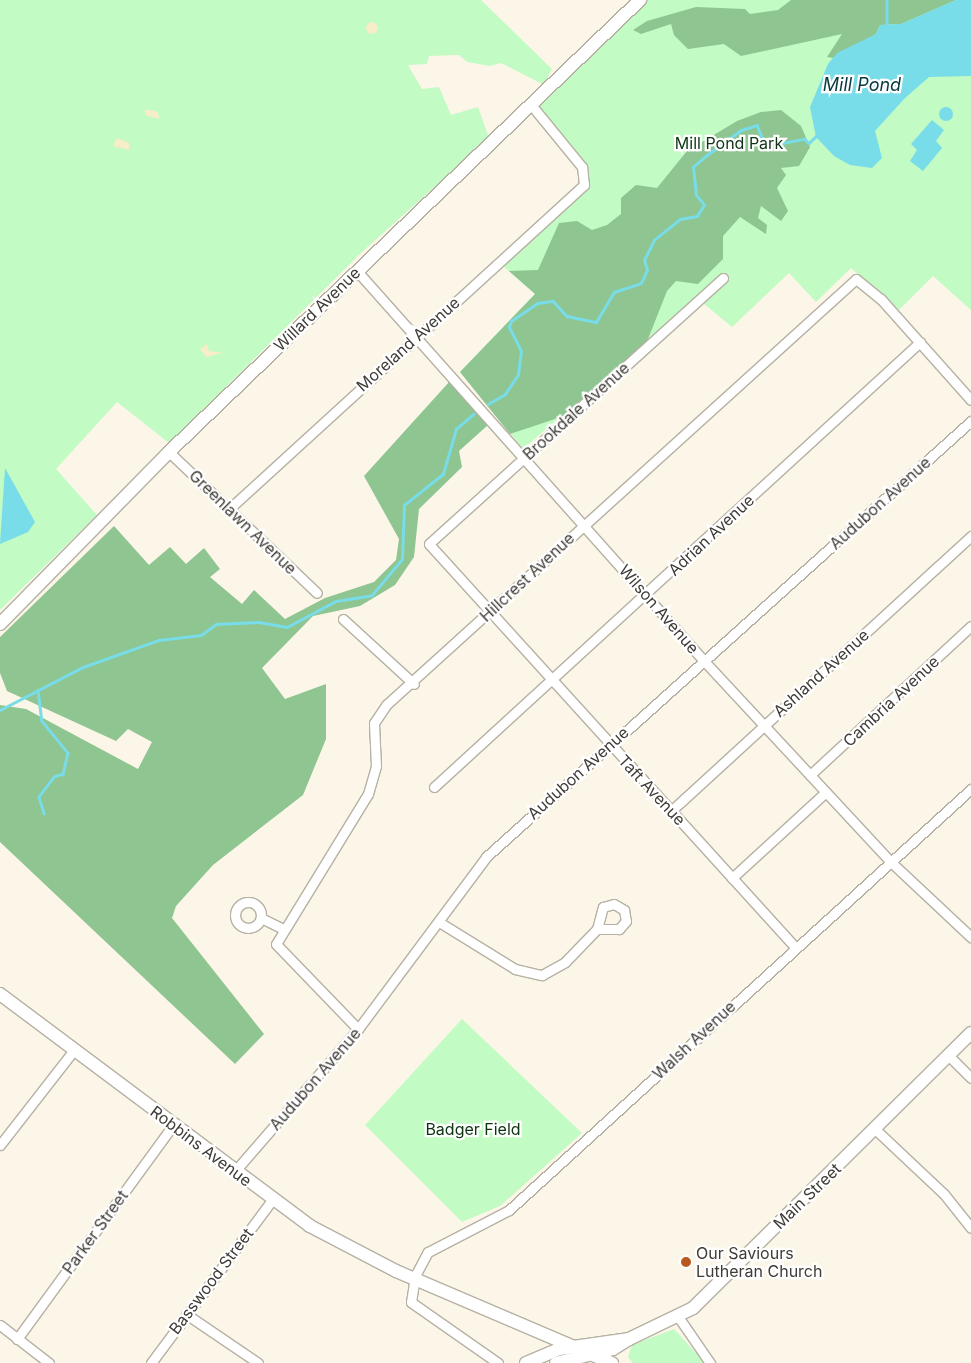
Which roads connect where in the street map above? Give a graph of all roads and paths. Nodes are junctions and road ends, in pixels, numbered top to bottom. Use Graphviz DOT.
graph roads {
  1 [pos="640,0"];
  2 [pos="532,106"];
  3 [pos="357,271"];
  4 [pos="723,278"];
  5 [pos="415,336"];
  6 [pos="920,342"];
  7 [pos="971,400"];
  8 [pos="971,421"];
  9 [pos="169,452"];
  10 [pos="524,458"];
  11 [pos="229,509"];
  12 [pos="584,524"];
  13 [pos="971,536"];
  14 [pos="429,544"];
  15 [pos="317,593"];
  16 [pos="647,595"];
  17 [pos="489,612"];
  18 [pos="343,619"];
  19 [pos="0,624"];
  20 [pos="971,626"];
  21 [pos="705,662"];
  22 [pos="550,676"];
  23 [pos="414,684"];
  24 [pos="765,724"];
  25 [pos="609,743"];
  26 [pos="810,775"];
  27 [pos="434,787"];
  28 [pos="971,789"];
  29 [pos="826,792"];
  30 [pos="672,810"];
  31 [pos="890,862"];
  32 [pos="732,878"];
  33 [pos="261,918"];
  34 [pos="439,922"];
  35 [pos="284,929"];
  36 [pos="597,929"];
  37 [pos="971,937"];
  38 [pos="795,947"];
  39 [pos="0,994"];
  40 [pos="358,1029"];
  41 [pos="971,1033"];
  42 [pos="74,1050"];
  43 [pos="949,1056"];
  44 [pos="971,1078"];
  45 [pos="173,1125"];
  46 [pos="876,1130"];
  47 [pos="0,1146"];
  48 [pos="235,1172"];
  49 [pos="272,1200"];
  50 [pos="971,1228"];
  51 [pos="414,1279"];
  52 [pos="186,1314"];
  53 [pos="679,1318"];
  54 [pos="0,1325"];
  55 [pos="17,1339"];
  56 [pos="629,1339"];
  57 [pos="572,1347"];
  58 [pos="591,1355"];
  59 [pos="49,1363"];
  60 [pos="151,1363"];
  61 [pos="258,1363"];
  62 [pos="498,1363"];
  63 [pos="526,1363"];
  64 [pos="556,1363"];
  65 [pos="612,1363"];
  66 [pos="710,1363"];
  1 -- 2 [label="main road, Willard Avenue"];
  2 -- 3 [label="main road, Willard Avenue"];
  2 -- 5 [label="street, Moreland Avenue"];
  3 -- 5 [label="street, Wilson Avenue"];
  3 -- 9 [label="main road, Willard Avenue"];
  4 -- 10 [label="street, Brookdale Avenue"];
  5 -- 10 [label="street, Wilson Avenue"];
  5 -- 11 [label="street, Moreland Avenue"];
  6 -- 7 [label="street"];
  6 -- 12 [label="street, Hillcrest Avenue"];
  6 -- 16 [label="street, Adrian Avenue"];
  8 -- 21 [label="street, Audubon Avenue"];
  9 -- 11 [label="street, Greenlawn Avenue"];
  9 -- 19 [label="main road, Willard Avenue"];
  10 -- 12 [label="street, Wilson Avenue"];
  10 -- 14 [label="street, Brookdale Avenue"];
  11 -- 15 [label="street, Greenlawn Avenue"];
  12 -- 16 [label="street, Wilson Avenue"];
  12 -- 17 [label="street, Hillcrest Avenue"];
  13 -- 24 [label="street, Ashland Avenue"];
  14 -- 17 [label="street, Taft Avenue"];
  16 -- 21 [label="street, Wilson Avenue"];
  16 -- 22 [label="street, Adrian Avenue"];
  17 -- 22 [label="street, Taft Avenue"];
  17 -- 23 [label="street, Hillcrest Avenue"];
  18 -- 23 [label="street"];
  20 -- 26 [label="street, Cambria Avenue"];
  21 -- 24 [label="street, Wilson Avenue"];
  21 -- 25 [label="street, Audubon Avenue"];
  22 -- 25 [label="street, Taft Avenue"];
  22 -- 27 [label="street, Adrian Avenue"];
  23 -- 35 [label="street, Hillcrest Avenue"];
  24 -- 26 [label="street, Wilson Avenue"];
  24 -- 30 [label="street, Ashland Avenue"];
  25 -- 30 [label="street, Taft Avenue"];
  25 -- 34 [label="street, Audubon Avenue"];
  26 -- 29 [label="street, Wilson Avenue"];
  28 -- 31 [label="street, Walsh Avenue"];
  29 -- 31 [label="street, Wilson Avenue"];
  29 -- 32 [label="street"];
  30 -- 32 [label="street, Taft Avenue"];
  31 -- 37 [label="street, Wilson Avenue"];
  31 -- 38 [label="street, Walsh Avenue"];
  32 -- 38 [label="street, Taft Avenue"];
  33 -- 35 [label="street"];
  34 -- 36 [label="street"];
  34 -- 40 [label="street, Audubon Avenue"];
  35 -- 40 [label="street, Hillcrest Avenue"];
  38 -- 51 [label="street, Walsh Avenue"];
  39 -- 42 [label="main road, Robbins Avenue"];
  40 -- 48 [label="street, Audubon Avenue"];
  41 -- 43 [label="main road, Main Street"];
  42 -- 45 [label="main road, Robbins Avenue"];
  42 -- 47 [label="street"];
  43 -- 44 [label="street"];
  43 -- 46 [label="main road, Main Street"];
  45 -- 48 [label="main road, Robbins Avenue"];
  45 -- 55 [label="street, Parker Street"];
  46 -- 50 [label="street"];
  46 -- 53 [label="main road, Main Street"];
  48 -- 49 [label="main road, Robbins Avenue"];
  49 -- 51 [label="main road, Robbins Avenue"];
  49 -- 52 [label="street, Basswood Street"];
  51 -- 57 [label="main road, Robbins Avenue"];
  51 -- 62 [label="street"];
  52 -- 60 [label="street, Basswood Street"];
  52 -- 61 [label="street"];
  53 -- 56 [label="main road, Main Street"];
  53 -- 66 [label="street"];
  54 -- 55 [label="street"];
  55 -- 59 [label="street"];
  56 -- 57 [label="main road"];
  56 -- 58 [label="main road"];
  57 -- 58 [label="main road, Robbins Avenue"];
  57 -- 63 [label="main road"];
  58 -- 64 [label="main road"];
  58 -- 65 [label="main road, Robbins Avenue"];
}
